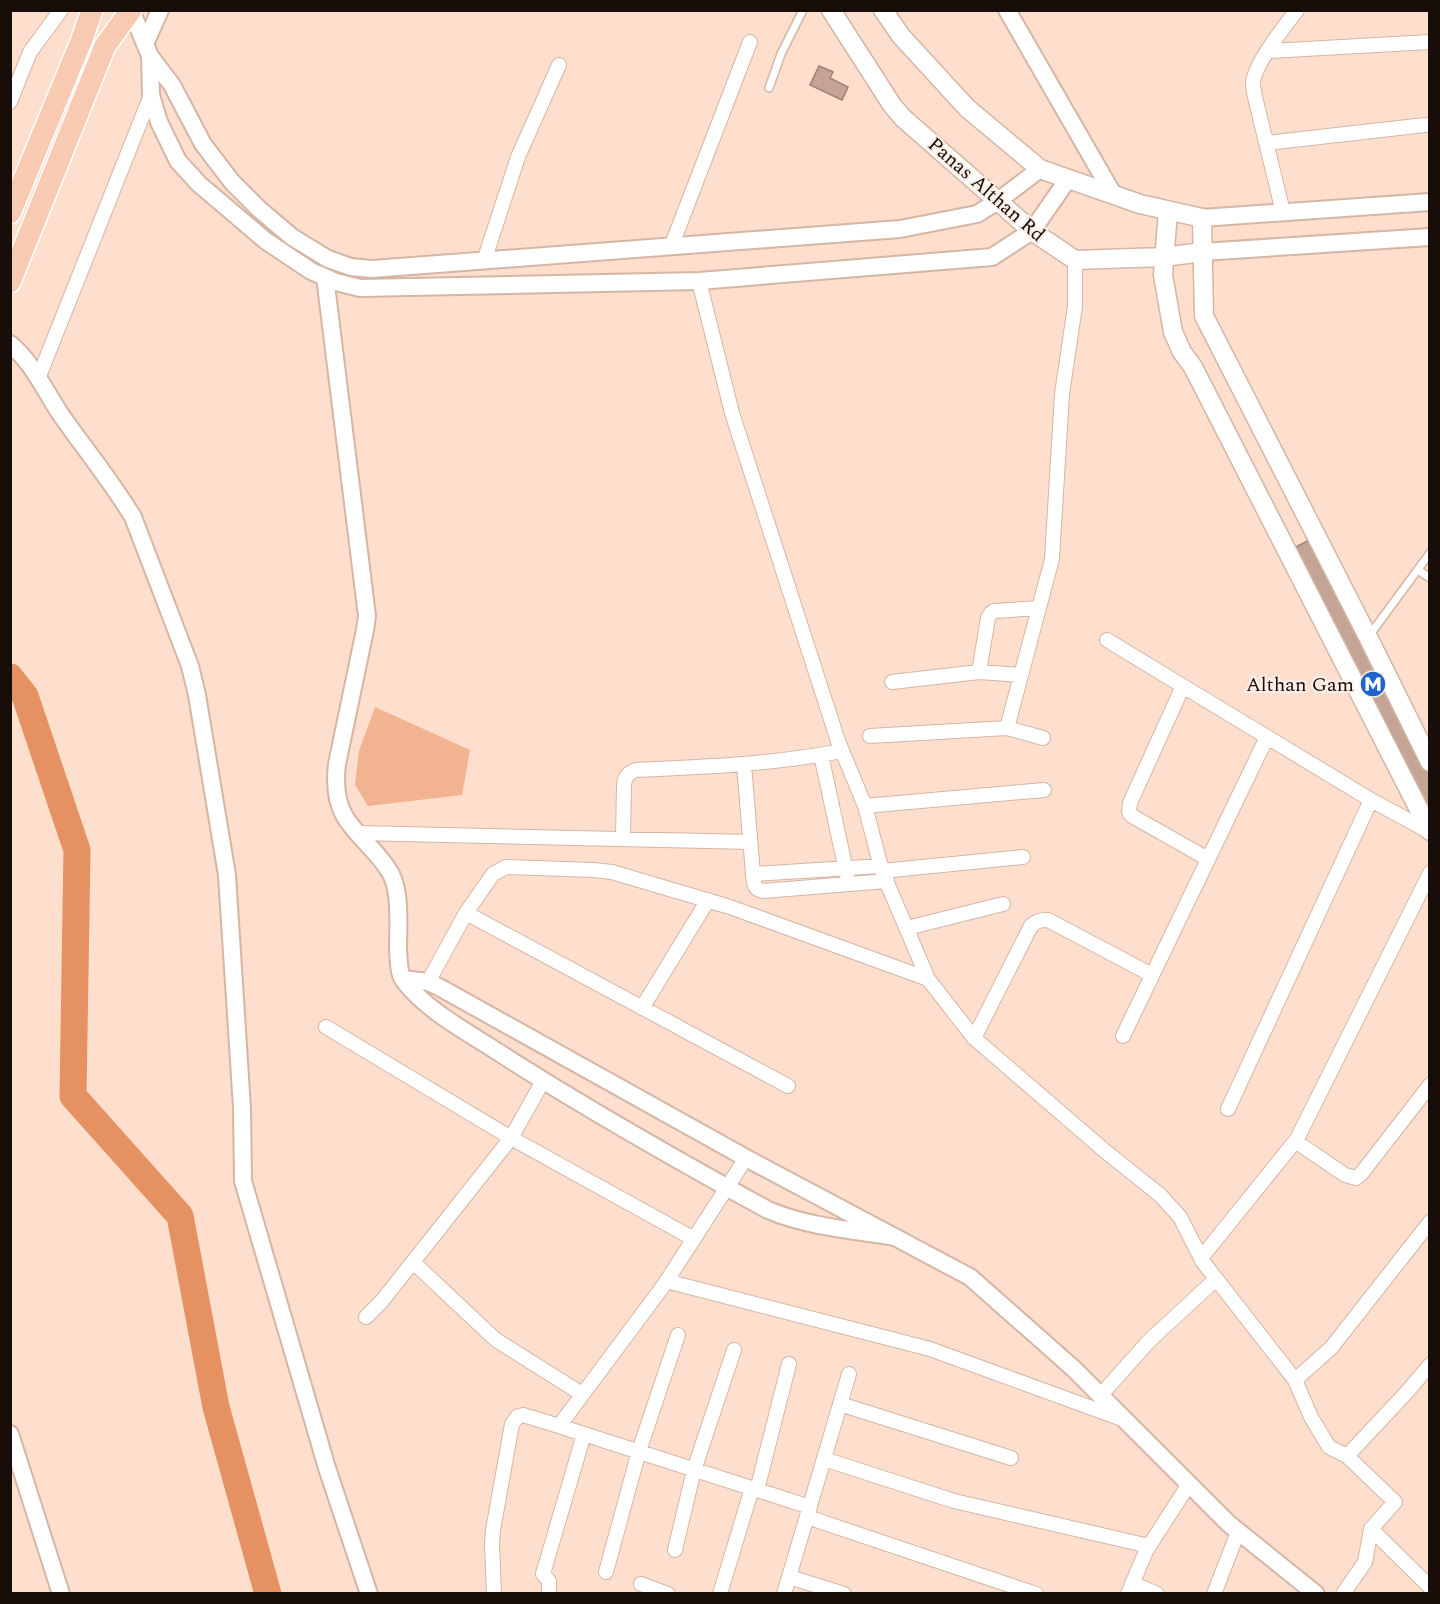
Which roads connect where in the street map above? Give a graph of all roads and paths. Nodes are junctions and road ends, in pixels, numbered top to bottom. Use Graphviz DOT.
graph roads {
  1 [pos="61,10"];
  2 [pos="92,10"];
  3 [pos="98,10"];
  4 [pos="160,10"];
  5 [pos="803,10"];
  6 [pos="831,10"];
  7 [pos="883,10"];
  8 [pos="1007,10"];
  9 [pos="1297,10"];
  10 [pos="125,14"];
  11 [pos="82,39"];
  12 [pos="750,42"];
  13 [pos="1430,42"];
  14 [pos="148,50"];
  15 [pos="1268,51"];
  16 [pos="559,65"];
  17 [pos="769,88"];
  18 [pos="152,95"];
  19 [pos="10,102"];
  20 [pos="1425,125"];
  21 [pos="1267,143"];
  22 [pos="1040,168"];
  23 [pos="1068,178"];
  24 [pos="1113,194"];
  25 [pos="998,201"];
  26 [pos="1430,202"];
  27 [pos="1168,211"];
  28 [pos="1283,212"];
  29 [pos="10,213"];
  30 [pos="1202,218"];
  31 [pos="1032,231"];
  32 [pos="1430,237"];
  33 [pos="671,247"];
  34 [pos="1202,252"];
  35 [pos="1164,256"];
  36 [pos="1075,260"];
  37 [pos="483,261"];
  38 [pos="325,277"];
  39 [pos="699,281"];
  40 [pos="10,282"];
  41 [pos="10,344"];
  42 [pos="38,379"];
  43 [pos="1430,553"];
  44 [pos="1418,570"];
  45 [pos="1430,578"];
  46 [pos="1039,608"];
  47 [pos="1368,637"];
  48 [pos="1107,640"];
  49 [pos="979,672"];
  50 [pos="1021,675"];
  51 [pos="892,682"];
  52 [pos="1183,686"];
  53 [pos="1007,728"];
  54 [pos="870,736"];
  55 [pos="1267,737"];
  56 [pos="1043,738"];
  57 [pos="842,751"];
  58 [pos="821,755"];
  59 [pos="1430,762"];
  60 [pos="744,765"];
  61 [pos="1044,790"];
  62 [pos="1371,800"];
  63 [pos="865,806"];
  64 [pos="1430,832"];
  65 [pos="358,833"];
  66 [pos="623,839"];
  67 [pos="750,842"];
  68 [pos="1023,857"];
  69 [pos="1208,859"];
  70 [pos="845,868"];
  71 [pos="883,872"];
  72 [pos="1430,873"];
  73 [pos="753,874"];
  74 [pos="848,883"];
  75 [pos="708,900"];
  76 [pos="1003,904"];
  77 [pos="466,913"];
  78 [pos="907,928"];
  79 [pos="1152,975"];
  80 [pos="403,979"];
  81 [pos="928,979"];
  82 [pos="428,982"];
  83 [pos="642,1008"];
  84 [pos="326,1027"];
  85 [pos="1123,1036"];
  86 [pos="974,1038"];
  87 [pos="543,1081"];
  88 [pos="1430,1084"];
  89 [pos="788,1086"];
  90 [pos="1228,1109"];
  91 [pos="511,1138"];
  92 [pos="1295,1141"];
  93 [pos="746,1158"];
  94 [pos="727,1187"];
  95 [pos="1430,1222"];
  96 [pos="895,1238"];
  97 [pos="694,1239"];
  98 [pos="1201,1258"];
  99 [pos="413,1262"];
  100 [pos="1216,1279"];
  101 [pos="666,1281"];
  102 [pos="366,1317"];
  103 [pos="678,1335"];
  104 [pos="734,1350"];
  105 [pos="789,1364"];
  106 [pos="1430,1365"];
  107 [pos="849,1374"];
  108 [pos="1295,1380"];
  109 [pos="582,1394"];
  110 [pos="1100,1396"];
  111 [pos="840,1404"];
  112 [pos="1124,1420"];
  113 [pos="559,1425"];
  114 [pos="10,1434"];
  115 [pos="584,1434"];
  116 [pos="639,1451"];
  117 [pos="1347,1456"];
  118 [pos="1011,1458"];
  119 [pos="824,1459"];
  120 [pos="694,1470"];
  121 [pos="1189,1484"];
  122 [pos="755,1489"];
  123 [pos="808,1512"];
  124 [pos="1371,1529"];
  125 [pos="1238,1532"];
  126 [pos="1149,1546"];
  127 [pos="675,1550"];
  128 [pos="606,1572"];
  129 [pos="789,1577"];
  130 [pos="641,1584"];
  131 [pos="1430,1587"];
  132 [pos="1130,1588"];
  133 [pos="61,1593"];
  134 [pos="369,1593"];
  135 [pos="494,1593"];
  136 [pos="549,1593"];
  137 [pos="668,1593"];
  138 [pos="720,1593"];
  139 [pos="784,1593"];
  140 [pos="844,1593"];
  141 [pos="1036,1593"];
  142 [pos="1157,1593"];
  143 [pos="1214,1593"];
  144 [pos="1316,1593"];
  145 [pos="1343,1593"];
  1 -- 19 [label="street"];
  2 -- 11 [label="main road"];
  3 -- 11 [label="lane"];
  4 -- 14 [label="street"];
  5 -- 17 [label="lane"];
  6 -- 25 [label="main road, Panas Althan Rd"];
  7 -- 22 [label="main road"];
  8 -- 24 [label="street"];
  9 -- 15 [label="street"];
  10 -- 14 [label="street"];
  10 -- 40 [label="main road"];
  11 -- 29 [label="main road"];
  12 -- 33 [label="street"];
  13 -- 15 [label="street"];
  14 -- 18 [label="street"];
  14 -- 37 [label="street"];
  15 -- 21 [label="street"];
  16 -- 37 [label="street"];
  18 -- 38 [label="street"];
  18 -- 42 [label="street"];
  20 -- 21 [label="street"];
  21 -- 28 [label="street"];
  22 -- 23 [label="main road"];
  22 -- 25 [label="street"];
  23 -- 24 [label="main road"];
  23 -- 31 [label="street"];
  24 -- 27 [label="main road"];
  25 -- 31 [label="main road, Panas Althan Rd"];
  25 -- 33 [label="street"];
  26 -- 28 [label="street"];
  27 -- 30 [label="main road"];
  27 -- 35 [label="main road"];
  28 -- 30 [label="street"];
  30 -- 34 [label="main road"];
  31 -- 36 [label="main road, Panas Althan Rd"];
  31 -- 39 [label="street"];
  32 -- 34 [label="street"];
  33 -- 37 [label="street"];
  34 -- 35 [label="main road"];
  34 -- 47 [label="main road"];
  35 -- 36 [label="main road"];
  35 -- 64 [label="main road"];
  36 -- 46 [label="street"];
  38 -- 39 [label="street"];
  38 -- 65 [label="street"];
  39 -- 57 [label="street"];
  41 -- 42 [label="street"];
  42 -- 134 [label="street"];
  43 -- 44 [label="lane"];
  44 -- 45 [label="lane"];
  44 -- 47 [label="lane"];
  46 -- 49 [label="street"];
  46 -- 50 [label="street"];
  47 -- 59 [label="main road"];
  48 -- 52 [label="street"];
  49 -- 50 [label="street"];
  49 -- 51 [label="street"];
  50 -- 53 [label="street"];
  52 -- 55 [label="street"];
  52 -- 69 [label="street"];
  53 -- 54 [label="street"];
  53 -- 56 [label="street"];
  55 -- 62 [label="street"];
  55 -- 69 [label="street"];
  57 -- 58 [label="street"];
  57 -- 63 [label="street"];
  58 -- 60 [label="street"];
  58 -- 70 [label="street"];
  60 -- 66 [label="street"];
  60 -- 67 [label="street"];
  61 -- 63 [label="street"];
  62 -- 64 [label="street"];
  62 -- 90 [label="street"];
  63 -- 71 [label="street"];
  65 -- 66 [label="street"];
  65 -- 80 [label="street"];
  66 -- 67 [label="street"];
  67 -- 73 [label="street"];
  68 -- 71 [label="street"];
  69 -- 79 [label="street"];
  70 -- 71 [label="street"];
  70 -- 73 [label="street"];
  70 -- 74 [label="street"];
  71 -- 74 [label="street"];
  71 -- 78 [label="street"];
  72 -- 92 [label="street"];
  73 -- 74 [label="street"];
  75 -- 77 [label="street"];
  75 -- 81 [label="street"];
  75 -- 83 [label="street"];
  76 -- 78 [label="street"];
  77 -- 82 [label="street"];
  77 -- 83 [label="street"];
  78 -- 81 [label="street"];
  79 -- 85 [label="street"];
  79 -- 86 [label="street"];
  80 -- 82 [label="street"];
  80 -- 87 [label="street"];
  81 -- 86 [label="street"];
  82 -- 93 [label="street"];
  83 -- 89 [label="street"];
  84 -- 91 [label="street"];
  86 -- 98 [label="street"];
  87 -- 91 [label="street"];
  87 -- 94 [label="street"];
  88 -- 92 [label="street"];
  91 -- 97 [label="street"];
  91 -- 99 [label="street"];
  92 -- 98 [label="street"];
  93 -- 94 [label="street"];
  93 -- 96 [label="street"];
  94 -- 96 [label="street"];
  94 -- 97 [label="street"];
  95 -- 108 [label="street"];
  96 -- 110 [label="street"];
  97 -- 101 [label="street"];
  98 -- 100 [label="street"];
  99 -- 102 [label="street"];
  99 -- 109 [label="street"];
  100 -- 108 [label="street"];
  100 -- 110 [label="street"];
  101 -- 109 [label="street"];
  101 -- 112 [label="street"];
  103 -- 116 [label="street"];
  104 -- 120 [label="street"];
  105 -- 122 [label="street"];
  106 -- 117 [label="street"];
  107 -- 111 [label="street"];
  108 -- 117 [label="street"];
  109 -- 113 [label="street"];
  110 -- 112 [label="street"];
  111 -- 118 [label="street"];
  111 -- 119 [label="street"];
  112 -- 121 [label="street"];
  113 -- 115 [label="street"];
  113 -- 135 [label="street"];
  114 -- 133 [label="street"];
  115 -- 116 [label="street"];
  115 -- 136 [label="street"];
  116 -- 120 [label="street"];
  116 -- 128 [label="street"];
  117 -- 124 [label="street"];
  119 -- 123 [label="street"];
  119 -- 126 [label="street"];
  120 -- 122 [label="street"];
  120 -- 127 [label="street"];
  121 -- 125 [label="street"];
  121 -- 126 [label="street"];
  122 -- 123 [label="street"];
  122 -- 138 [label="street"];
  123 -- 129 [label="street"];
  123 -- 141 [label="street"];
  124 -- 131 [label="street"];
  124 -- 145 [label="street"];
  125 -- 143 [label="street"];
  125 -- 144 [label="street"];
  126 -- 132 [label="street"];
  129 -- 139 [label="street"];
  129 -- 140 [label="street"];
  130 -- 137 [label="street"];
  132 -- 142 [label="street"];
}
